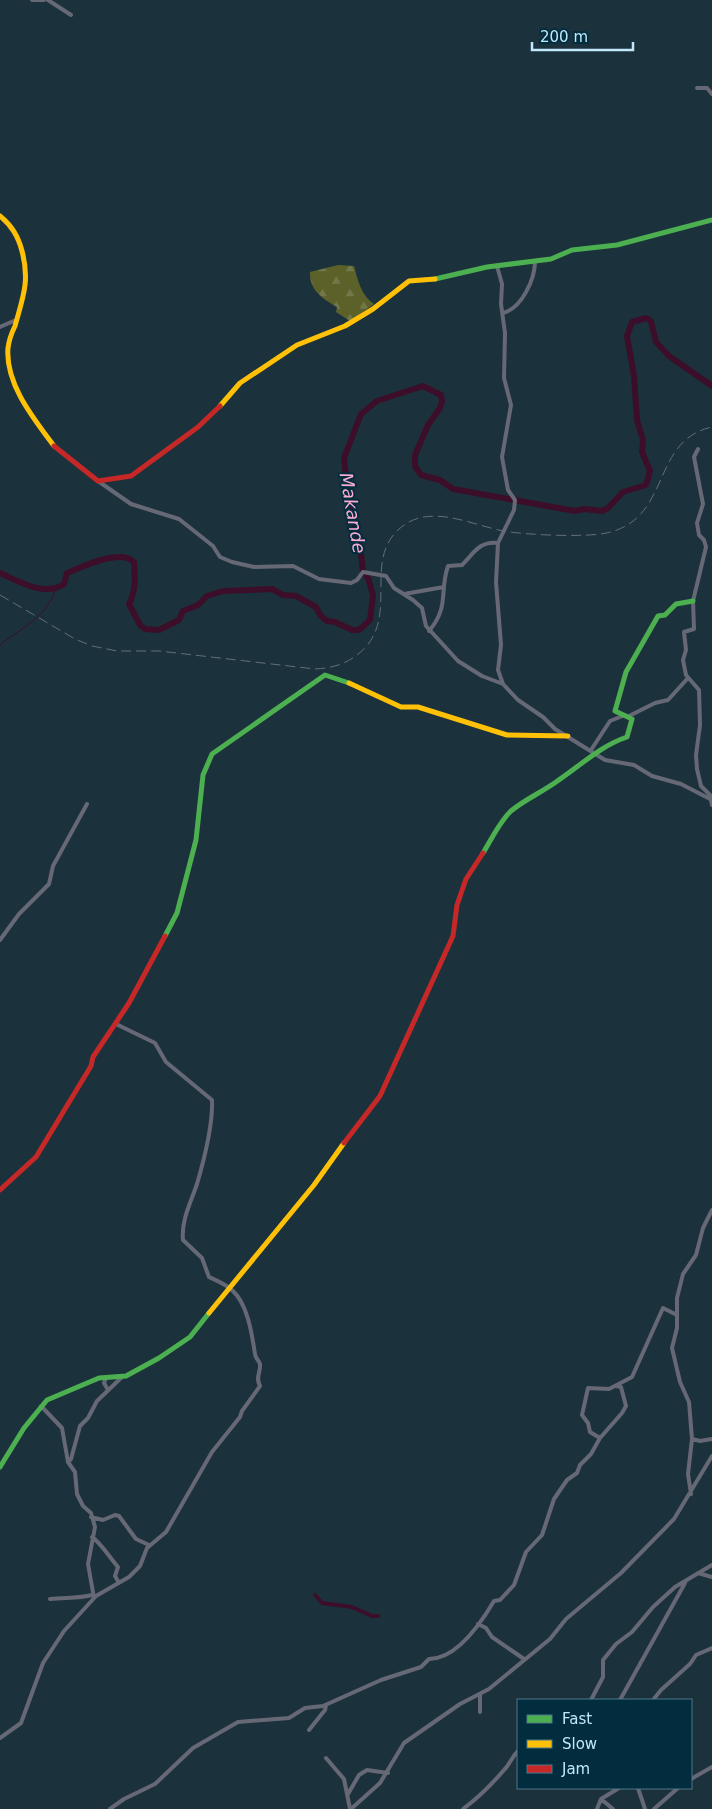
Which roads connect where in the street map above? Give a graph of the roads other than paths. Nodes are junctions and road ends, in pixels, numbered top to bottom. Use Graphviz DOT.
graph roads {
  1 [pos="32,0"];
  2 [pos="44,0"];
  3 [pos="48,0"];
  4 [pos="71,15"];
  5 [pos="697,88"];
  6 [pos="712,94"];
  7 [pos="0,216"];
  8 [pos="712,220"];
  9 [pos="535,261"];
  10 [pos="497,266"];
  11 [pos="503,313"];
  12 [pos="16,320"];
  13 [pos="0,327"];
  14 [pos="698,449"];
  15 [pos="98,481"];
  16 [pos="498,543"];
  17 [pos="444,587"];
  18 [pos="404,594"];
  19 [pos="693,601"];
  20 [pos="429,631"];
  21 [pos="688,678"];
  22 [pos="503,684"];
  23 [pos="627,716"];
  24 [pos="568,736"];
  25 [pos="591,750"];
  26 [pos="597,754"];
  27 [pos="711,800"];
  28 [pos="87,804"];
  29 [pos="712,805"];
  30 [pos="0,940"];
  31 [pos="116,1024"];
  32 [pos="0,1190"];
  33 [pos="712,1210"];
  34 [pos="231,1289"];
  35 [pos="677,1315"];
  36 [pos="122,1377"];
  37 [pos="106,1378"];
  38 [pos="616,1386"];
  39 [pos="108,1390"];
  40 [pos="41,1406"];
  41 [pos="600,1438"];
  42 [pos="692,1439"];
  43 [pos="712,1439"];
  44 [pos="712,1456"];
  45 [pos="68,1462"];
  46 [pos="0,1467"];
  47 [pos="691,1494"];
  48 [pos="91,1517"];
  49 [pos="92,1537"];
  50 [pos="149,1545"];
  51 [pos="712,1565"];
  52 [pos="698,1573"];
  53 [pos="712,1577"];
  54 [pos="118,1581"];
  55 [pos="686,1581"];
  56 [pos="93,1597"];
  57 [pos="50,1599"];
  58 [pos="478,1624"];
  59 [pos="712,1648"];
  60 [pos="524,1659"];
  61 [pos="480,1694"];
  62 [pos="592,1699"];
  63 [pos="621,1699"];
  64 [pos="654,1699"];
  65 [pos="326,1705"];
  66 [pos="480,1712"];
  67 [pos="309,1730"];
  68 [pos="0,1738"];
  69 [pos="517,1752"];
  70 [pos="326,1758"];
  71 [pos="712,1767"];
  72 [pos="388,1773"];
  73 [pos="692,1778"];
  74 [pos="617,1789"];
  75 [pos="638,1789"];
  76 [pos="677,1789"];
  77 [pos="348,1794"];
  78 [pos="602,1799"];
  79 [pos="110,1809"];
  80 [pos="463,1809"];
  81 [pos="597,1809"];
  82 [pos="613,1809"];
  83 [pos="645,1809"];
  84 [pos="654,1809"];
  1 -- 2 [label="street"];
  3 -- 4 [label="street"];
  5 -- 6 [label="street"];
  7 -- 12 [label="street"];
  8 -- 9 [label="street"];
  9 -- 10 [label="street"];
  9 -- 11 [label="street"];
  10 -- 11 [label="street"];
  10 -- 15 [label="street"];
  11 -- 16 [label="street"];
  12 -- 13 [label="street"];
  12 -- 15 [label="street"];
  14 -- 19 [label="street"];
  15 -- 18 [label="street"];
  16 -- 17 [label="street"];
  16 -- 22 [label="street"];
  17 -- 18 [label="street"];
  17 -- 20 [label="street"];
  18 -- 20 [label="street"];
  19 -- 21 [label="street"];
  19 -- 23 [label="street"];
  20 -- 22 [label="street"];
  21 -- 23 [label="street"];
  21 -- 27 [label="street"];
  22 -- 24 [label="street"];
  23 -- 25 [label="street"];
  23 -- 26 [label="street"];
  24 -- 25 [label="street"];
  24 -- 31 [label="street"];
  25 -- 26 [label="street"];
  26 -- 27 [label="street"];
  26 -- 34 [label="street"];
  27 -- 29 [label="street"];
  28 -- 30 [label="street"];
  31 -- 32 [label="street"];
  31 -- 34 [label="street"];
  33 -- 35 [label="street"];
  34 -- 36 [label="street"];
  34 -- 50 [label="street"];
  35 -- 38 [label="street"];
  35 -- 42 [label="street"];
  36 -- 37 [label="street"];
  36 -- 39 [label="street"];
  37 -- 39 [label="street"];
  37 -- 40 [label="street"];
  38 -- 41 [label="street"];
  38 -- 41 [label="street"];
  39 -- 45 [label="street"];
  40 -- 45 [label="street"];
  40 -- 46 [label="street"];
  41 -- 58 [label="street"];
  42 -- 43 [label="street"];
  42 -- 47 [label="street"];
  44 -- 47 [label="street"];
  45 -- 48 [label="street"];
  47 -- 60 [label="street"];
  48 -- 49 [label="street"];
  48 -- 50 [label="street"];
  49 -- 54 [label="street"];
  49 -- 56 [label="street"];
  50 -- 54 [label="street"];
  51 -- 52 [label="street"];
  52 -- 53 [label="street"];
  52 -- 55 [label="street"];
  54 -- 56 [label="street"];
  55 -- 62 [label="street"];
  55 -- 63 [label="street"];
  56 -- 57 [label="street"];
  56 -- 68 [label="street"];
  58 -- 60 [label="street"];
  58 -- 65 [label="street"];
  59 -- 64 [label="street"];
  60 -- 61 [label="street"];
  61 -- 66 [label="street"];
  61 -- 72 [label="street"];
  65 -- 67 [label="street"];
  65 -- 79 [label="street"];
  69 -- 80 [label="street"];
  70 -- 77 [label="street"];
  71 -- 73 [label="street"];
  72 -- 77 [label="street"];
  72 -- 77 [label="street"];
  74 -- 78 [label="street"];
  75 -- 83 [label="street"];
  76 -- 84 [label="street"];
  78 -- 81 [label="street"];
  78 -- 82 [label="street"];
}
